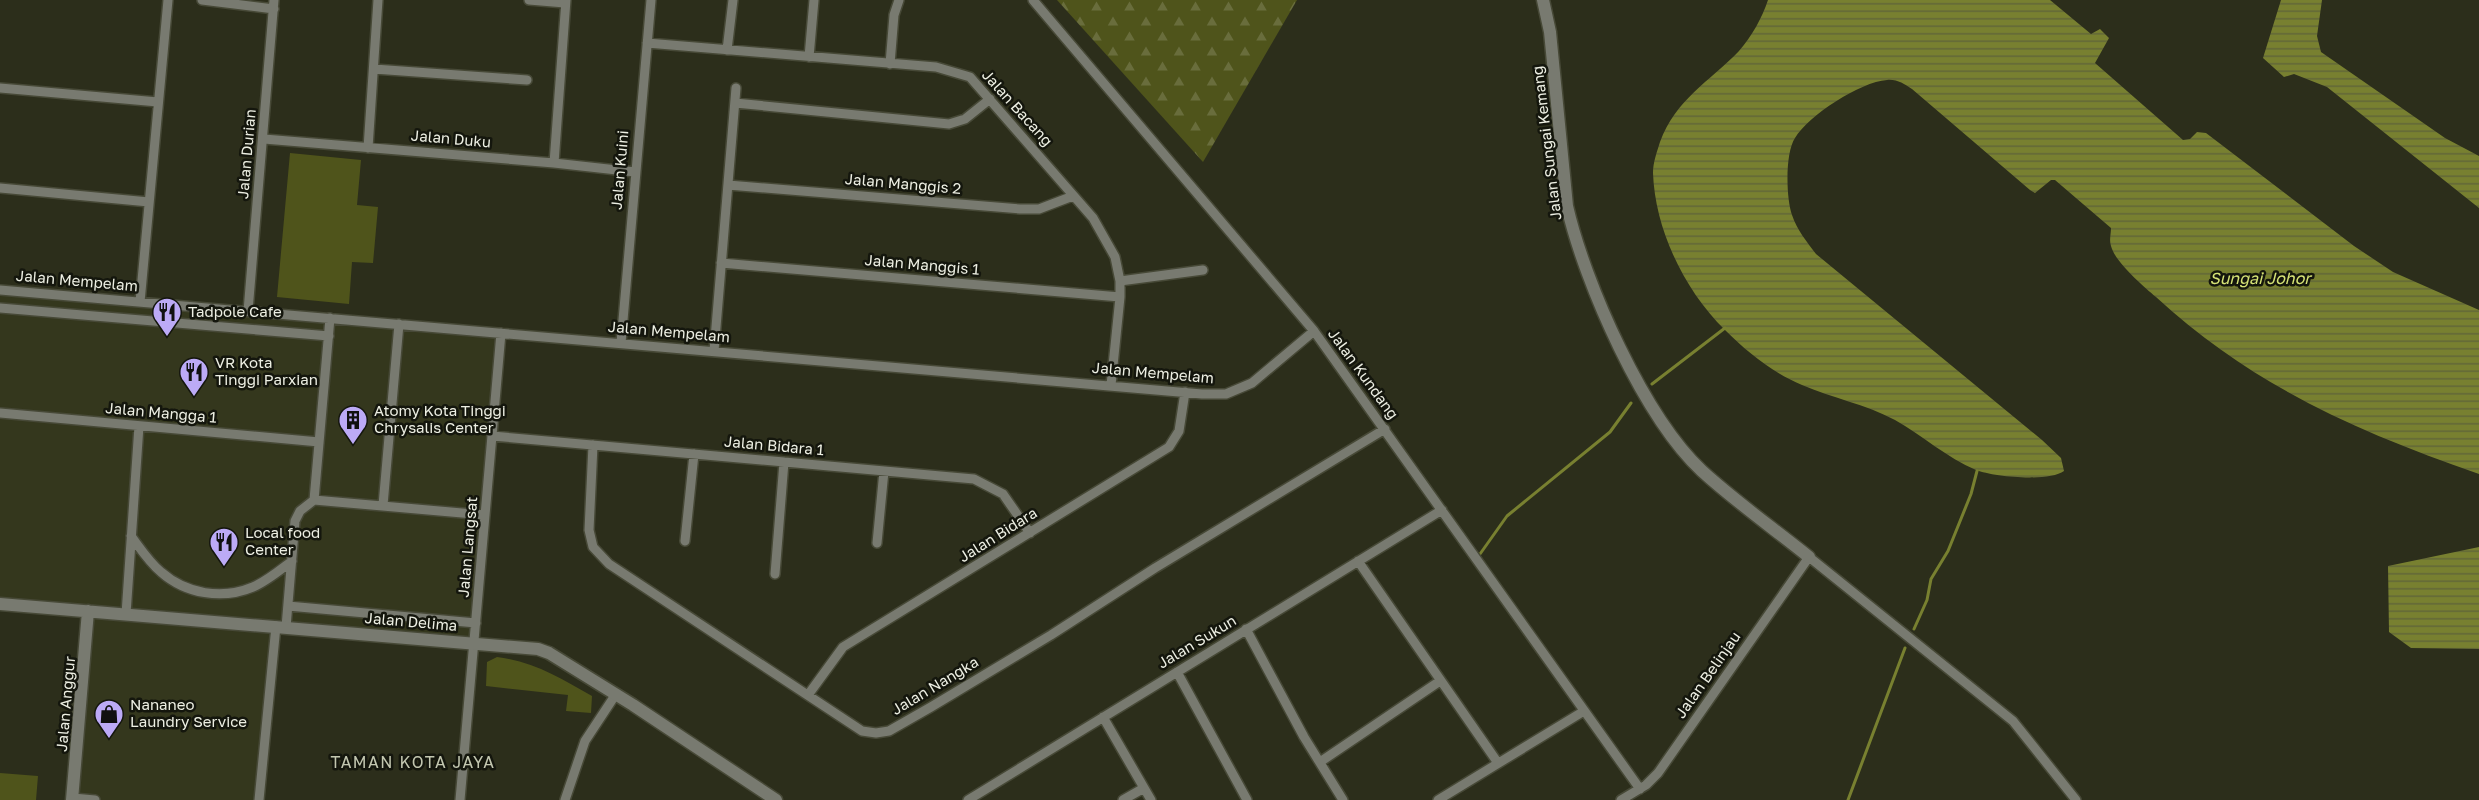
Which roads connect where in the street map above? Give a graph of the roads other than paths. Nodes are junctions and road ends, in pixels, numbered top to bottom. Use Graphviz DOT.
graph roads {
  1 [pos="168,0"];
  2 [pos="202,0"];
  3 [pos="378,0"];
  4 [pos="530,0"];
  5 [pos="651,0"];
  6 [pos="733,0"];
  7 [pos="814,0"];
  8 [pos="899,0"];
  9 [pos="1034,0"];
  10 [pos="1543,0"];
  11 [pos="566,1"];
  12 [pos="274,4"];
  13 [pos="647,43"];
  14 [pos="727,50"];
  15 [pos="808,57"];
  16 [pos="890,64"];
  17 [pos="374,69"];
  18 [pos="527,80"];
  19 [pos="0,88"];
  20 [pos="736,88"];
  21 [pos="990,99"];
  22 [pos="158,102"];
  23 [pos="735,104"];
  24 [pos="264,139"];
  25 [pos="368,148"];
  26 [pos="554,163"];
  27 [pos="635,172"];
  28 [pos="728,185"];
  29 [pos="0,188"];
  30 [pos="1073,196"];
  31 [pos="149,202"];
  32 [pos="721,263"];
  33 [pos="1203,270"];
  34 [pos="1120,281"];
  35 [pos="0,290"];
  36 [pos="1120,297"];
  37 [pos="140,302"];
  38 [pos="0,308"];
  39 [pos="248,311"];
  40 [pos="330,318"];
  41 [pos="399,324"];
  42 [pos="1314,332"];
  43 [pos="501,333"];
  44 [pos="329,336"];
  45 [pos="621,343"];
  46 [pos="714,351"];
  47 [pos="1111,385"];
  48 [pos="1185,392"];
  49 [pos="0,413"];
  50 [pos="139,426"];
  51 [pos="1385,429"];
  52 [pos="492,436"];
  53 [pos="320,442"];
  54 [pos="593,445"];
  55 [pos="694,454"];
  56 [pos="784,462"];
  57 [pos="884,471"];
  58 [pos="315,500"];
  59 [pos="383,505"];
  60 [pos="1442,510"];
  61 [pos="485,515"];
  62 [pos="1030,533"];
  63 [pos="131,536"];
  64 [pos="685,541"];
  65 [pos="877,543"];
  66 [pos="1809,557"];
  67 [pos="292,561"];
  68 [pos="1358,561"];
  69 [pos="775,574"];
  70 [pos="0,604"];
  71 [pos="288,606"];
  72 [pos="88,611"];
  73 [pos="126,614"];
  74 [pos="476,623"];
  75 [pos="281,627"];
  76 [pos="1246,629"];
  77 [pos="475,643"];
  78 [pos="1177,672"];
  79 [pos="1440,681"];
  80 [pos="615,694"];
  81 [pos="808,695"];
  82 [pos="1584,711"];
  83 [pos="1103,717"];
  84 [pos="1320,762"];
  85 [pos="1498,763"];
  86 [pos="1144,788"];
  87 [pos="1640,789"];
  88 [pos="73,799"];
  89 [pos="95,800"];
  90 [pos="259,800"];
  91 [pos="460,800"];
  92 [pos="565,800"];
  93 [pos="776,800"];
  94 [pos="968,800"];
  95 [pos="1123,800"];
  96 [pos="1151,800"];
  97 [pos="1247,800"];
  98 [pos="1343,800"];
  99 [pos="1438,800"];
  100 [pos="1621,800"];
  101 [pos="2076,800"];
  1 -- 22 [label="street"];
  2 -- 12 [label="street"];
  3 -- 17 [label="street"];
  4 -- 11 [label="street"];
  5 -- 13 [label="street, Jalan Kuini"];
  6 -- 14 [label="street"];
  7 -- 15 [label="street"];
  8 -- 16 [label="street"];
  9 -- 42 [label="street, Jalan Kundang"];
  10 -- 66 [label="street, Jalan Sungai Kemang"];
  11 -- 26 [label="street"];
  12 -- 24 [label="street, Jalan Durian"];
  13 -- 14 [label="street, Jalan Bacang"];
  13 -- 27 [label="street, Jalan Kuini"];
  14 -- 15 [label="street, Jalan Bacang"];
  15 -- 16 [label="street, Jalan Bacang"];
  16 -- 21 [label="street, Jalan Bacang"];
  17 -- 18 [label="street"];
  17 -- 25 [label="street"];
  19 -- 22 [label="street"];
  20 -- 23 [label="street"];
  21 -- 23 [label="street"];
  21 -- 30 [label="street, Jalan Bacang"];
  22 -- 31 [label="street"];
  23 -- 28 [label="street"];
  24 -- 25 [label="street, Jalan Duku"];
  24 -- 39 [label="street, Jalan Durian"];
  25 -- 26 [label="street, Jalan Duku"];
  26 -- 27 [label="street, Jalan Duku"];
  27 -- 45 [label="street, Jalan Kuini"];
  28 -- 30 [label="street, Jalan Manggis 2"];
  28 -- 32 [label="street"];
  29 -- 31 [label="street"];
  30 -- 34 [label="street, Jalan Bacang"];
  31 -- 37 [label="street"];
  32 -- 36 [label="street, Jalan Manggis 1"];
  32 -- 46 [label="street"];
  33 -- 34 [label="street"];
  34 -- 36 [label="street, Jalan Bacang"];
  35 -- 37 [label="street, Jalan Mempelam"];
  36 -- 47 [label="street, Jalan Bacang"];
  37 -- 39 [label="street, Jalan Mempelam"];
  38 -- 44 [label="street"];
  39 -- 40 [label="street, Jalan Mempelam"];
  40 -- 41 [label="street, Jalan Mempelam"];
  40 -- 44 [label="street"];
  41 -- 43 [label="street, Jalan Mempelam"];
  41 -- 59 [label="street"];
  42 -- 48 [label="street, Jalan Mempelam"];
  42 -- 51 [label="street, Jalan Kundang"];
  43 -- 45 [label="street, Jalan Mempelam"];
  43 -- 52 [label="street, Jalan Langsat"];
  44 -- 53 [label="street"];
  45 -- 46 [label="street, Jalan Mempelam"];
  46 -- 47 [label="street, Jalan Mempelam"];
  47 -- 48 [label="street, Jalan Mempelam"];
  48 -- 62 [label="street, Jalan Bidara"];
  49 -- 50 [label="street, Jalan Mangga 1"];
  50 -- 53 [label="street, Jalan Mangga 1"];
  50 -- 63 [label="street"];
  51 -- 60 [label="street, Jalan Kundang"];
  51 -- 81 [label="street, Jalan Nangka"];
  52 -- 54 [label="street, Jalan Bidara 1"];
  52 -- 61 [label="street, Jalan Langsat"];
  53 -- 58 [label="street"];
  54 -- 55 [label="street, Jalan Bidara 1"];
  54 -- 81 [label="street, Jalan Nangka"];
  55 -- 56 [label="street, Jalan Bidara 1"];
  55 -- 64 [label="street"];
  56 -- 57 [label="street, Jalan Bidara 1"];
  56 -- 69 [label="street"];
  57 -- 62 [label="street, Jalan Bidara 1"];
  57 -- 65 [label="street"];
  58 -- 59 [label="street"];
  58 -- 67 [label="street"];
  59 -- 61 [label="street"];
  60 -- 68 [label="street, Jalan Sukun"];
  60 -- 82 [label="street, Jalan Kundang"];
  61 -- 74 [label="street, Jalan Langsat"];
  62 -- 81 [label="street, Jalan Bidara"];
  63 -- 67 [label="street"];
  63 -- 73 [label="street"];
  66 -- 87 [label="street, Jalan Belinjau"];
  66 -- 101 [label="street"];
  67 -- 71 [label="street"];
  68 -- 76 [label="street, Jalan Sukun"];
  68 -- 79 [label="street"];
  70 -- 72 [label="street, Jalan Delima"];
  71 -- 74 [label="street, Jalan Delima"];
  71 -- 75 [label="street"];
  72 -- 73 [label="street, Jalan Delima"];
  72 -- 88 [label="street, Jalan Anggur"];
  73 -- 75 [label="street, Jalan Delima"];
  74 -- 77 [label="street, Jalan Langsat"];
  75 -- 77 [label="street, Jalan Delima"];
  75 -- 90 [label="street"];
  76 -- 78 [label="street, Jalan Sukun"];
  76 -- 84 [label="street"];
  77 -- 80 [label="street, Jalan Delima"];
  77 -- 91 [label="street, Jalan Langsat"];
  78 -- 83 [label="street, Jalan Sukun"];
  78 -- 97 [label="street"];
  79 -- 84 [label="street"];
  79 -- 85 [label="street"];
  80 -- 92 [label="street"];
  80 -- 93 [label="street, Jalan Delima"];
  82 -- 85 [label="street"];
  82 -- 87 [label="street, Jalan Kundang"];
  83 -- 86 [label="street"];
  83 -- 94 [label="street, Jalan Sukun"];
  84 -- 98 [label="street"];
  85 -- 99 [label="street"];
  86 -- 95 [label="street"];
  86 -- 96 [label="street"];
  87 -- 100 [label="street, Jalan Belinjau"];
  88 -- 89 [label="street"];
}
